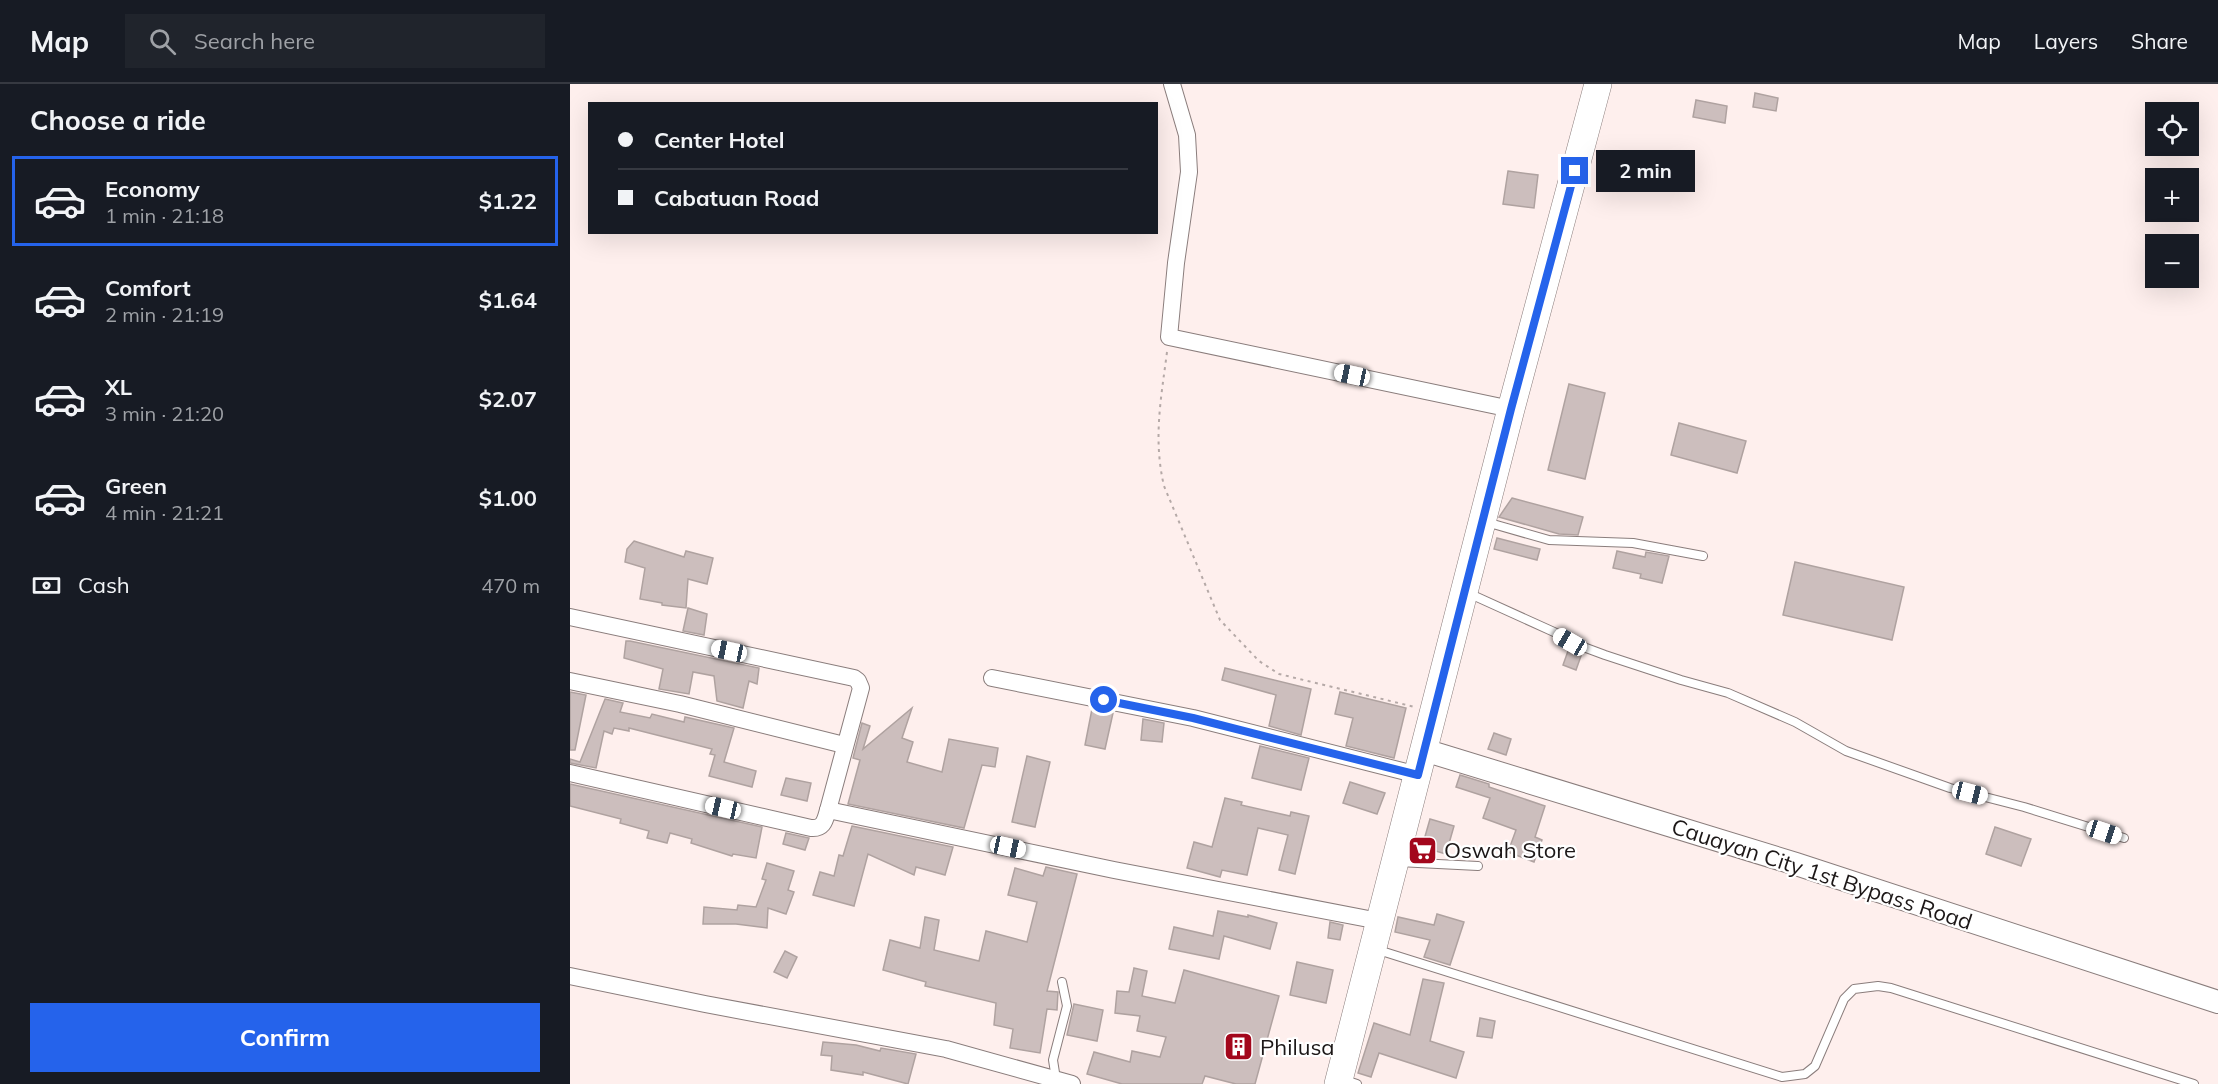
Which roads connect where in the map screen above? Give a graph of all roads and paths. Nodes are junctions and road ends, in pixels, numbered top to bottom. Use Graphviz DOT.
graph roads {
  1 [pos="1172,84"];
  2 [pos="1598,84"];
  3 [pos="1169,337"];
  4 [pos="1511,409"];
  5 [pos="1483,520"];
  6 [pos="1703,556"];
  7 [pos="1465,591"];
  8 [pos="570,617"];
  9 [pos="992,678"];
  10 [pos="570,681"];
  11 [pos="1434,712"];
  12 [pos="844,746"];
  13 [pos="1421,762"];
  14 [pos="570,773"];
  15 [pos="828,810"];
  16 [pos="2124,838"];
  17 [pos="1395,861"];
  18 [pos="1478,866"];
  19 [pos="1378,921"];
  20 [pos="1374,948"];
  21 [pos="570,976"];
  22 [pos="1062,982"];
  23 [pos="2218,1002"];
  24 [pos="1064,1082"];
  25 [pos="1345,1082"];
  26 [pos="2194,1084"];
  1 -- 3 [label="street"];
  2 -- 4 [label="highway"];
  3 -- 4 [label="street"];
  3 -- 11 [label="path"];
  4 -- 5 [label="highway"];
  5 -- 6 [label="lane"];
  5 -- 7 [label="highway"];
  7 -- 11 [label="highway"];
  7 -- 16 [label="lane"];
  8 -- 12 [label="street"];
  9 -- 13 [label="street"];
  10 -- 12 [label="street"];
  11 -- 13 [label="highway"];
  12 -- 15 [label="street"];
  13 -- 17 [label="highway"];
  13 -- 23 [label="main road, Cauayan City 1st Bypass Road"];
  14 -- 15 [label="street"];
  15 -- 19 [label="street"];
  17 -- 18 [label="lane"];
  17 -- 19 [label="highway"];
  19 -- 20 [label="highway"];
  20 -- 25 [label="highway"];
  20 -- 26 [label="lane"];
  21 -- 24 [label="street"];
  22 -- 24 [label="lane"];
}
